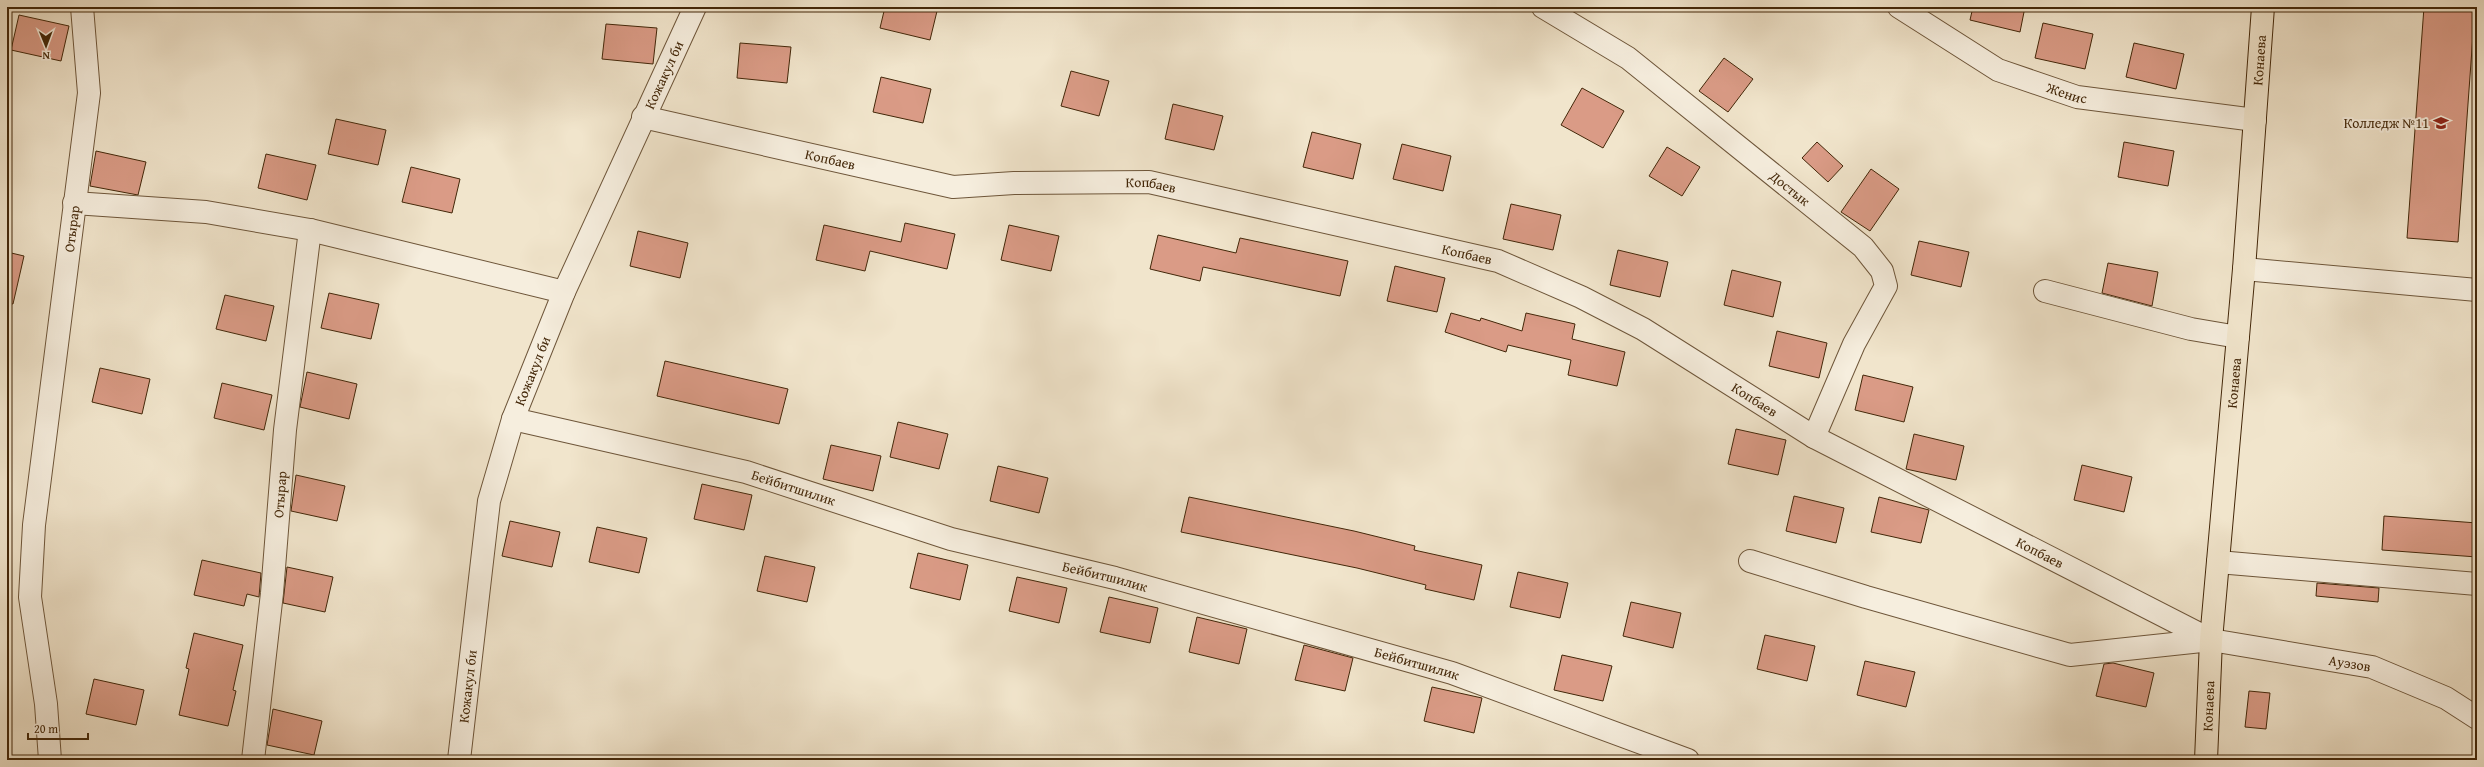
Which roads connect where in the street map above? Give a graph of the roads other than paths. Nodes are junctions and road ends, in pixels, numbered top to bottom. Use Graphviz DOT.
graph roads {
  1 [pos="82,7"];
  2 [pos="695,7"];
  3 [pos="1543,7"];
  4 [pos="1899,7"];
  5 [pos="2263,7"];
  6 [pos="643,117"];
  7 [pos="2255,120"];
  8 [pos="74,203"];
  9 [pos="310,230"];
  10 [pos="2244,269"];
  11 [pos="2477,290"];
  12 [pos="2045,291"];
  13 [pos="564,292"];
  14 [pos="2238,337"];
  15 [pos="513,419"];
  16 [pos="1814,437"];
  17 [pos="1750,561"];
  18 [pos="2218,562"];
  19 [pos="2477,584"];
  20 [pos="2211,640"];
  21 [pos="2477,718"];
  22 [pos="50,760"];
  23 [pos="253,760"];
  24 [pos="459,760"];
  25 [pos="1688,760"];
  26 [pos="2206,760"];
  1 -- 8 [label="street, Отырар"];
  2 -- 6 [label="street, Кожакул би"];
  3 -- 16 [label="street, Достык"];
  4 -- 7 [label="street, Женис"];
  5 -- 7 [label="main road, Конаева"];
  6 -- 13 [label="street, Кожакул би"];
  6 -- 16 [label="street, Копбаев"];
  7 -- 10 [label="main road, Конаева"];
  8 -- 9 [label="street"];
  8 -- 22 [label="street, Отырар"];
  9 -- 13 [label="street"];
  9 -- 23 [label="street, Отырар"];
  10 -- 11 [label="street"];
  10 -- 14 [label="main road, Конаева"];
  12 -- 14 [label="street"];
  13 -- 15 [label="street, Кожакул би"];
  14 -- 18 [label="main road, Конаева"];
  15 -- 24 [label="street, Кожакул би"];
  15 -- 25 [label="street, Бейбитшилик"];
  16 -- 20 [label="street, Копбаев"];
  17 -- 20 [label="street"];
  18 -- 19 [label="street"];
  18 -- 20 [label="main road, Конаева"];
  20 -- 21 [label="street, Ауэзов"];
  20 -- 26 [label="main road, Конаева"];
}
